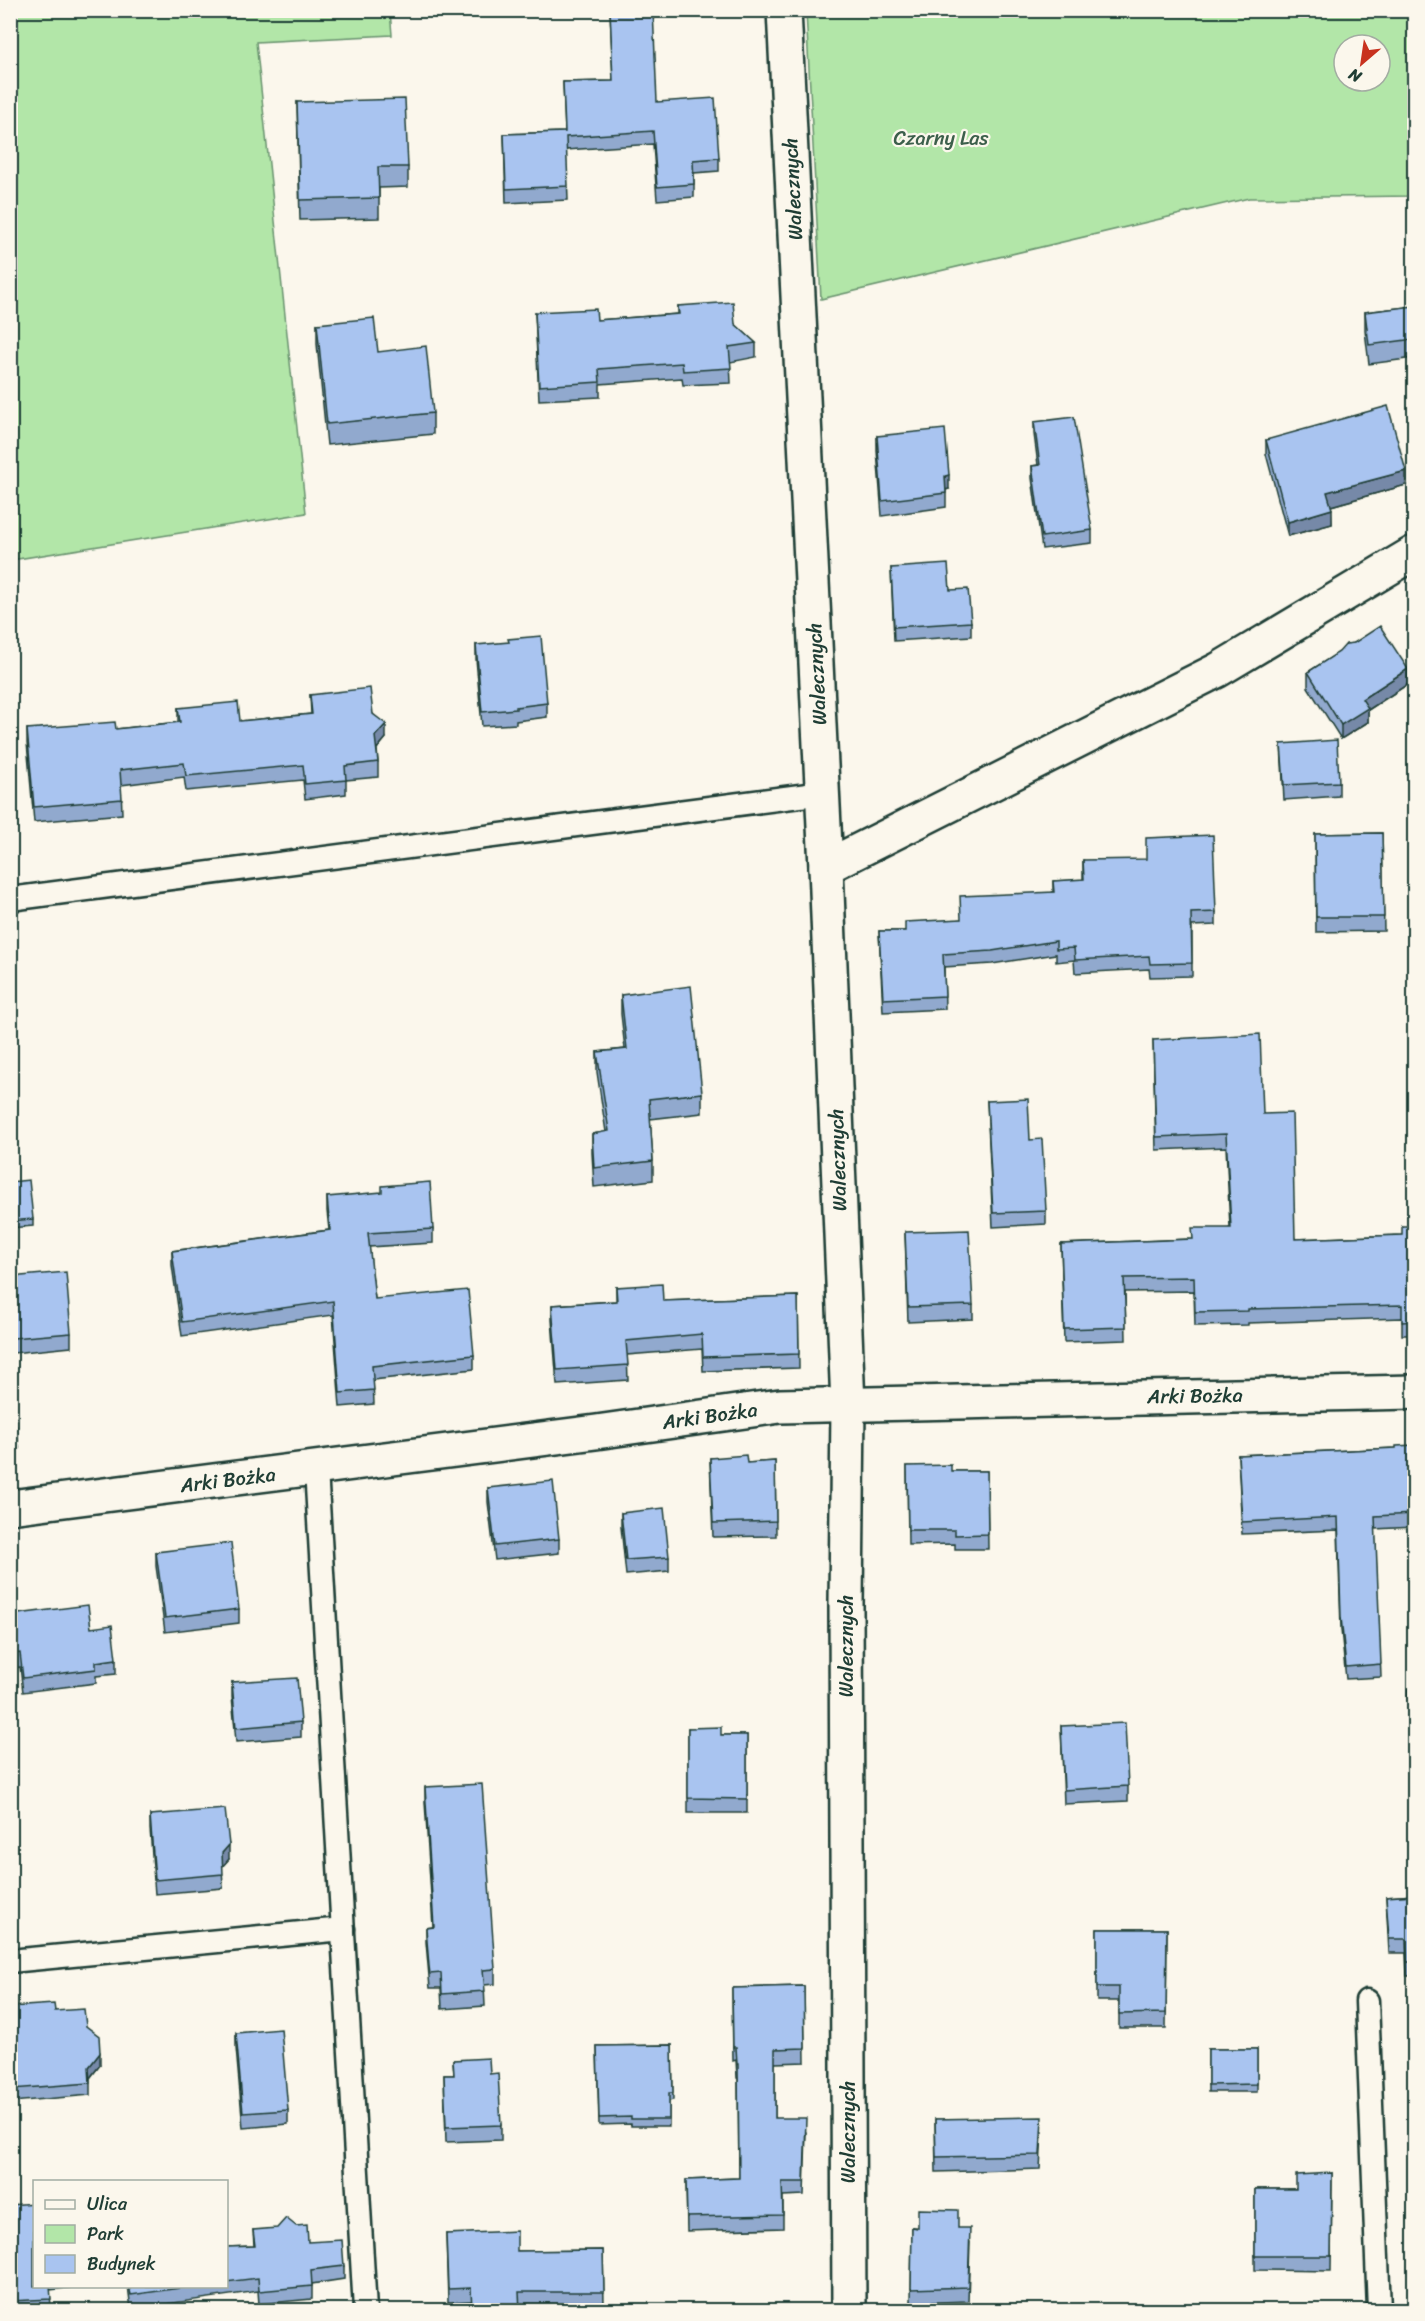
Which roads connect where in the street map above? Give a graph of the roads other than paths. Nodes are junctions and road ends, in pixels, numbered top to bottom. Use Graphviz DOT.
graph roads {
  1 [pos="784,10"];
  2 [pos="1414,553"];
  3 [pos="823,793"];
  4 [pos="826,867"];
  5 [pos="10,898"];
  6 [pos="1414,1392"];
  7 [pos="848,1405"];
  8 [pos="316,1468"];
  9 [pos="10,1507"];
  10 [pos="343,1929"];
  11 [pos="10,1961"];
  12 [pos="1367,2001"];
  13 [pos="365,2310"];
  14 [pos="849,2310"];
  15 [pos="1379,2310"];
  1 -- 3 [label="street, Walecznych"];
  2 -- 4 [label="street"];
  3 -- 4 [label="street, Walecznych"];
  3 -- 5 [label="lane"];
  4 -- 7 [label="street, Walecznych"];
  6 -- 7 [label="street, Arki Bożka"];
  7 -- 8 [label="street, Arki Bożka"];
  7 -- 14 [label="street, Walecznych"];
  8 -- 9 [label="street, Arki Bożka"];
  8 -- 10 [label="lane"];
  10 -- 11 [label="lane"];
  10 -- 13 [label="lane"];
  12 -- 15 [label="lane"];
}
